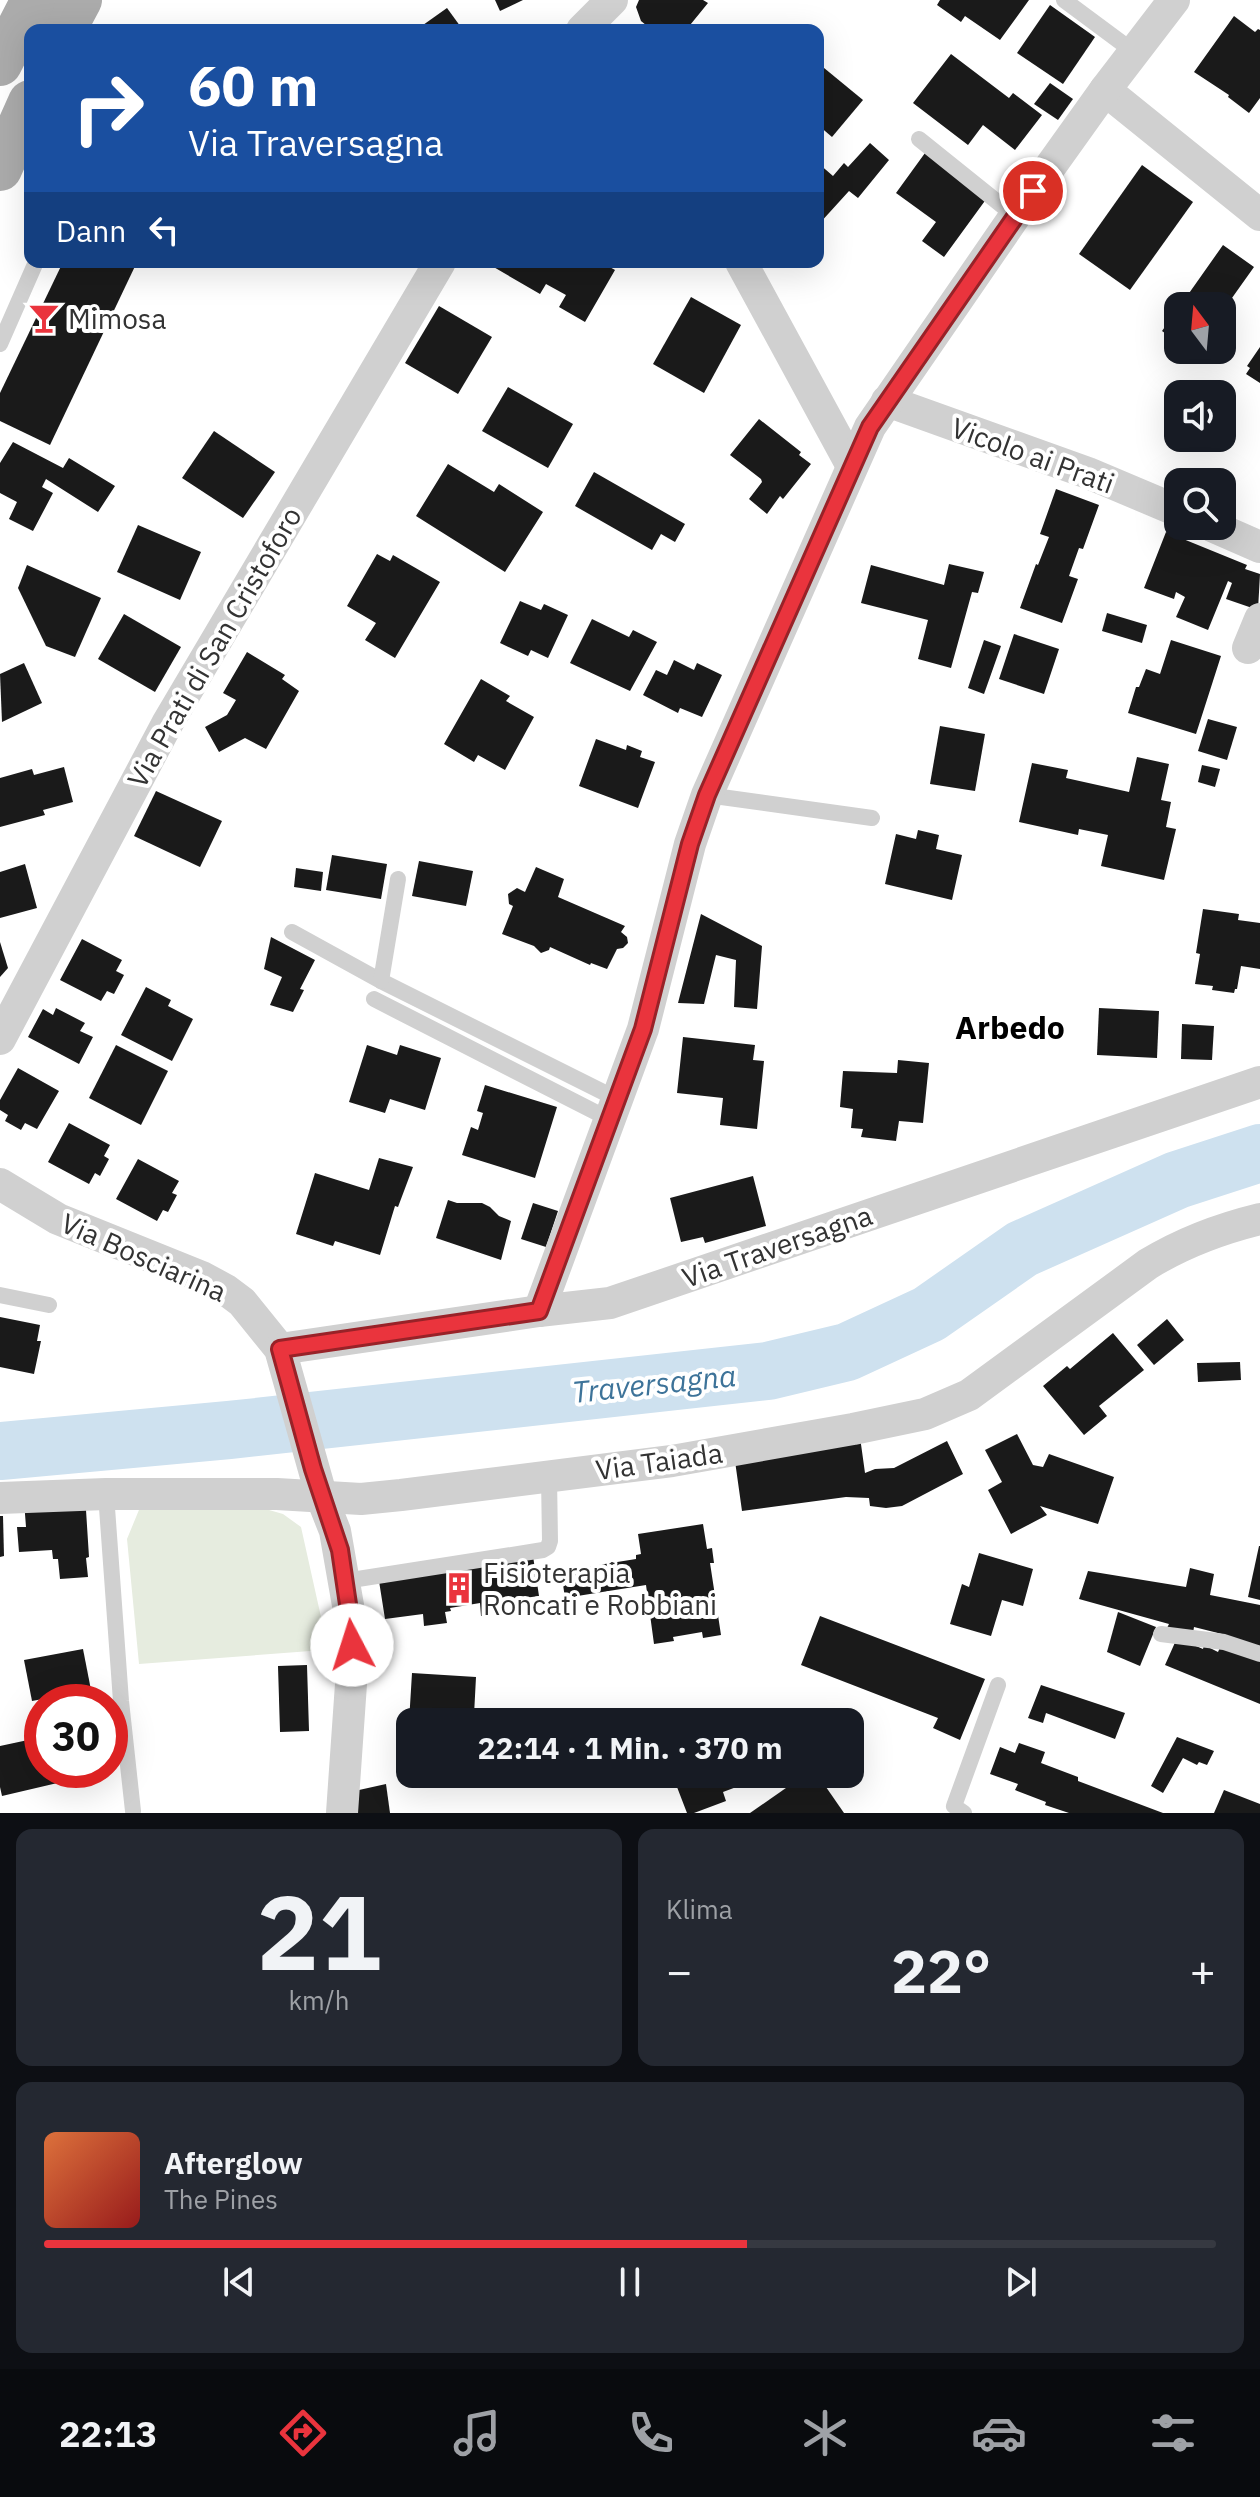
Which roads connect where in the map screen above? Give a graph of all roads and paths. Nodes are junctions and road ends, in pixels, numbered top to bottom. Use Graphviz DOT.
graph roads {
  1 [pos="5,0"];
  2 [pos="1064,0"];
  3 [pos="1174,0"];
  4 [pos="0,10"];
  5 [pos="24,46"];
  6 [pos="1134,52"];
  7 [pos="0,64"];
  8 [pos="1105,90"];
  9 [pos="24,115"];
  10 [pos="919,139"];
  11 [pos="0,169"];
  12 [pos="1260,215"];
  13 [pos="1015,216"];
  14 [pos="33,268"];
  15 [pos="436,268"];
  16 [pos="744,268"];
  17 [pos="0,344"];
  18 [pos="887,401"];
  19 [pos="852,466"];
  20 [pos="1164,505"];
  21 [pos="1236,536"];
  22 [pos="1260,547"];
  23 [pos="707,795"];
  24 [pos="872,818"];
  25 [pos="398,879"];
  26 [pos="292,932"];
  27 [pos="381,981"];
  28 [pos="374,999"];
  29 [pos="0,1039"];
  30 [pos="1260,1082"];
  31 [pos="613,1109"];
  32 [pos="0,1184"];
  33 [pos="1260,1219"];
  34 [pos="0,1295"];
  35 [pos="49,1305"];
  36 [pos="539,1311"];
  37 [pos="283,1361"];
  38 [pos="549,1477"];
  39 [pos="318,1484"];
  40 [pos="106,1494"];
  41 [pos="0,1498"];
  42 [pos="345,1581"];
  43 [pos="1161,1634"];
  44 [pos="1260,1654"];
  45 [pos="998,1685"];
  46 [pos="133,1811"];
  47 [pos="342,1813"];
  48 [pos="964,1813"];
  1 -- 4 [label="main road"];
  2 -- 6 [label="lane"];
  3 -- 6 [label="street"];
  5 -- 7 [label="main road"];
  6 -- 8 [label="street"];
  8 -- 12 [label="street"];
  8 -- 13 [label="street"];
  9 -- 11 [label="main road"];
  10 -- 13 [label="lane"];
  13 -- 18 [label="street"];
  14 -- 17 [label="lane"];
  15 -- 29 [label="street, Via Prati di San Cristoforo"];
  16 -- 19 [label="street"];
  18 -- 19 [label="street"];
  18 -- 20 [label="street, Vicolo ai Prati"];
  19 -- 23 [label="street"];
  21 -- 22 [label="street"];
  23 -- 24 [label="lane"];
  23 -- 31 [label="street"];
  25 -- 27 [label="lane"];
  26 -- 27 [label="lane"];
  27 -- 31 [label="lane"];
  28 -- 31 [label="lane"];
  30 -- 36 [label="street, Via Traversagna"];
  31 -- 36 [label="street"];
  32 -- 37 [label="street, Via Bosciarina"];
  33 -- 38 [label="street, Via Taiada"];
  34 -- 35 [label="lane"];
  36 -- 37 [label="street, Via Traversagna"];
  37 -- 39 [label="street, Via Bosciarina"];
  38 -- 39 [label="street, Via Taiada"];
  38 -- 42 [label="lane"];
  39 -- 40 [label="street, Via Taiada"];
  39 -- 42 [label="street, Via Bosciarina"];
  40 -- 41 [label="street, Via Taiada"];
  40 -- 46 [label="lane"];
  42 -- 47 [label="street, Via Bosciarina"];
  43 -- 44 [label="lane"];
  45 -- 48 [label="lane"];
}
